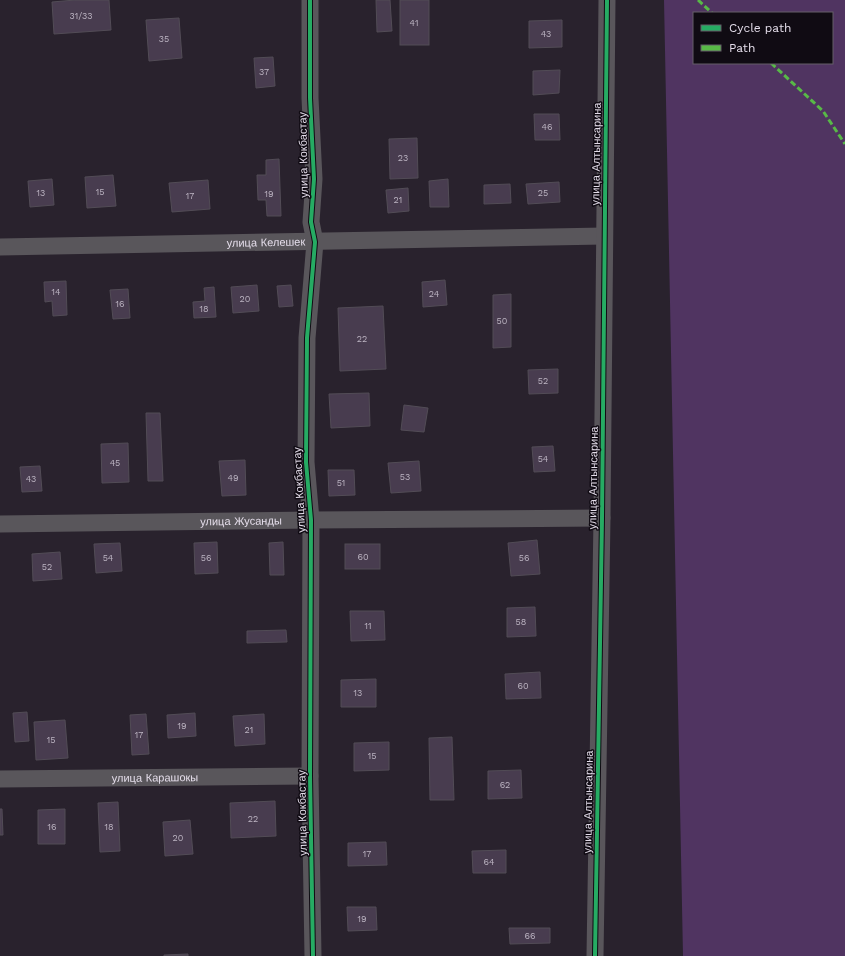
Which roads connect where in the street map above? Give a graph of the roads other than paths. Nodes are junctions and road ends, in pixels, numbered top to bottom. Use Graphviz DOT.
graph roads {
  1 [pos="310,0"];
  2 [pos="607,0"];
  3 [pos="604,236"];
  4 [pos="315,242"];
  5 [pos="0,247"];
  6 [pos="602,518"];
  7 [pos="311,520"];
  8 [pos="0,524"];
  9 [pos="310,776"];
  10 [pos="0,778"];
  11 [pos="313,956"];
  12 [pos="595,956"];
  1 -- 4 [label="street, улица Кокбастау"];
  2 -- 3 [label="street, улица Алтынсарина"];
  3 -- 4 [label="street, улица Келешек"];
  3 -- 6 [label="street, улица Алтынсарина"];
  4 -- 5 [label="street, улица Келешек"];
  4 -- 7 [label="street, улица Кокбастау"];
  6 -- 7 [label="street, улица Жусанды"];
  6 -- 12 [label="street, улица Алтынсарина"];
  7 -- 8 [label="street, улица Жусанды"];
  7 -- 9 [label="street, улица Кокбастау"];
  9 -- 10 [label="street, улица Карашокы"];
  9 -- 11 [label="street, улица Кокбастау"];
}
